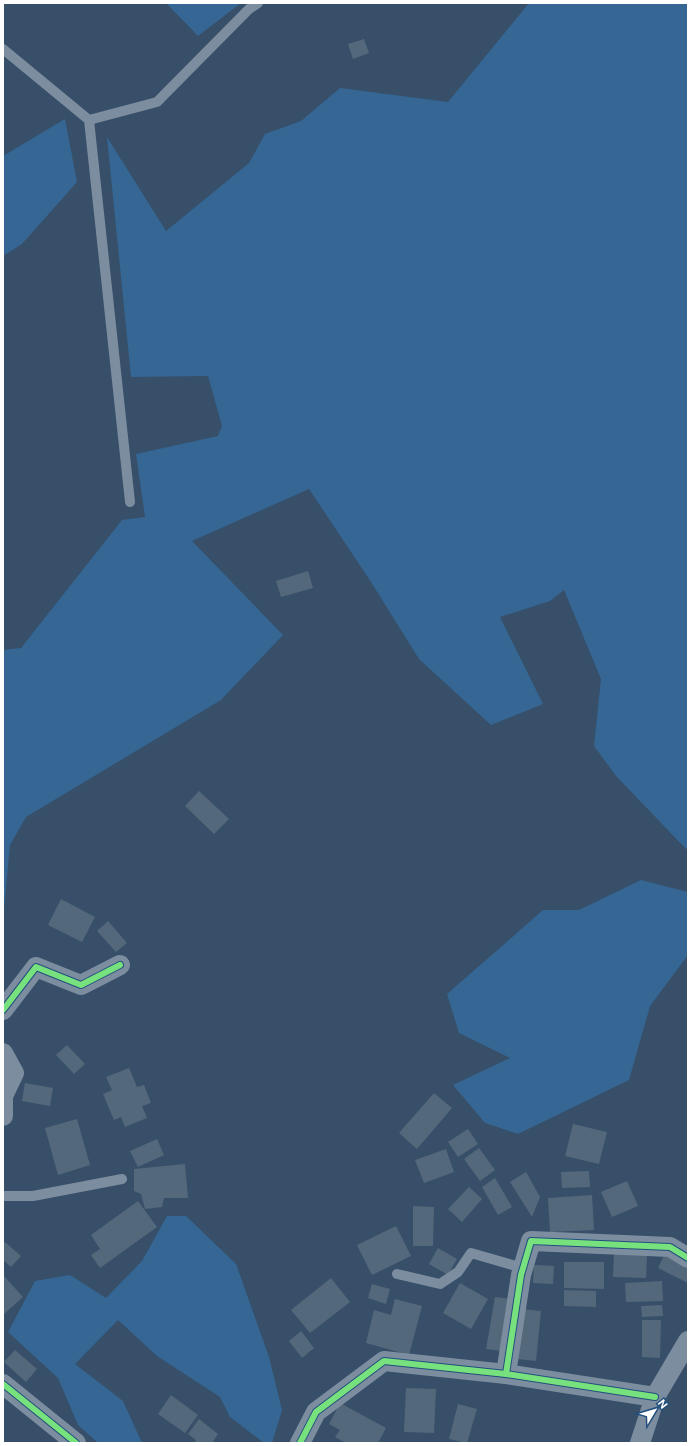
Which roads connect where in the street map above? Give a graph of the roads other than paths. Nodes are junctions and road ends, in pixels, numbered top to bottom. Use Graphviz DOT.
graph roads {
  1 [pos="258,3"];
  2 [pos="3,49"];
  3 [pos="89,120"];
  4 [pos="130,502"];
  5 [pos="120,965"];
  6 [pos="3,1010"];
  7 [pos="3,1053"];
  8 [pos="3,1116"];
  9 [pos="122,1179"];
  10 [pos="3,1196"];
  11 [pos="688,1258"];
  12 [pos="523,1268"];
  13 [pos="397,1274"];
  14 [pos="688,1341"];
  15 [pos="506,1374"];
  16 [pos="3,1384"];
  17 [pos="655,1397"];
  18 [pos="76,1443"];
  19 [pos="300,1443"];
  20 [pos="640,1443"];
  1 -- 3 [label="lane"];
  2 -- 3 [label="lane"];
  3 -- 4 [label="lane"];
  5 -- 6 [label="street"];
  7 -- 8 [label="street"];
  9 -- 10 [label="lane"];
  11 -- 12 [label="street"];
  12 -- 13 [label="lane"];
  12 -- 15 [label="street"];
  14 -- 17 [label="street"];
  15 -- 17 [label="street"];
  15 -- 19 [label="street"];
  16 -- 18 [label="street"];
  17 -- 20 [label="street"];
}
